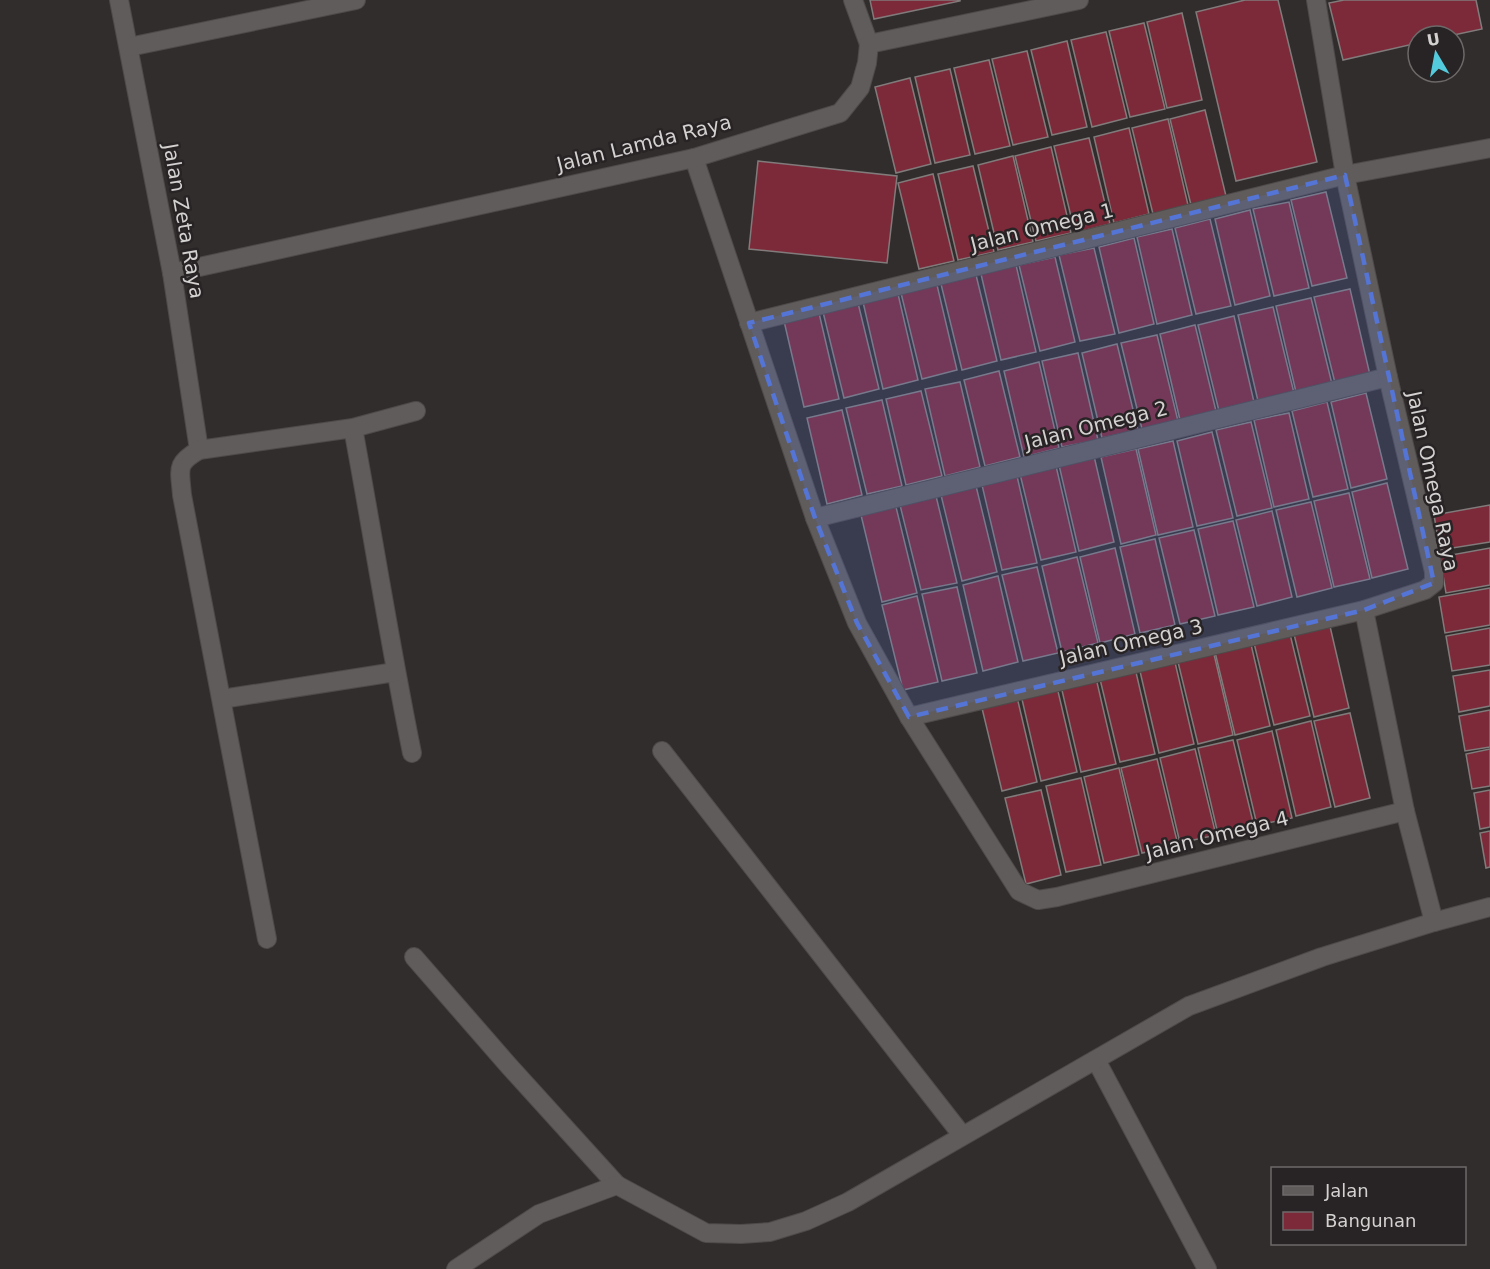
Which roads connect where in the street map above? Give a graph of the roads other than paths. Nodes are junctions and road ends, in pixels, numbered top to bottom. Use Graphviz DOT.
graph roads {
  1 [pos="119,0"];
  2 [pos="356,0"];
  3 [pos="854,0"];
  4 [pos="1079,0"];
  5 [pos="1316,0"];
  6 [pos="869,44"];
  7 [pos="129,47"];
  8 [pos="1490,148"];
  9 [pos="694,158"];
  10 [pos="1346,175"];
  11 [pos="172,273"];
  12 [pos="748,322"];
  13 [pos="1388,377"];
  14 [pos="416,411"];
  15 [pos="353,428"];
  16 [pos="199,450"];
  17 [pos="814,518"];
  18 [pos="1364,610"];
  19 [pos="395,672"];
  20 [pos="222,699"];
  21 [pos="909,717"];
  22 [pos="662,751"];
  23 [pos="412,753"];
  24 [pos="1405,811"];
  25 [pos="1490,907"];
  26 [pos="1434,922"];
  27 [pos="267,939"];
  28 [pos="414,957"];
  29 [pos="1096,1060"];
  30 [pos="962,1135"];
  31 [pos="617,1185"];
  32 [pos="456,1269"];
  33 [pos="1207,1269"];
  1 -- 7 [label="street, Jalan Zeta Raya"];
  2 -- 7 [label="street"];
  3 -- 6 [label="street"];
  4 -- 6 [label="street"];
  5 -- 10 [label="street, Jalan Omega Raya"];
  6 -- 9 [label="street, Jalan Lamda Raya"];
  7 -- 11 [label="street, Jalan Zeta Raya"];
  8 -- 10 [label="street, Jalan Omega 1"];
  9 -- 11 [label="street, Jalan Lamda Raya"];
  9 -- 12 [label="street"];
  10 -- 12 [label="street, Jalan Omega 1"];
  10 -- 13 [label="street, Jalan Omega Raya"];
  11 -- 16 [label="street, Jalan Zeta Raya"];
  12 -- 17 [label="street"];
  13 -- 17 [label="street, Jalan Omega 2"];
  13 -- 18 [label="street, Jalan Omega Raya"];
  14 -- 15 [label="street"];
  15 -- 16 [label="street"];
  15 -- 19 [label="street"];
  16 -- 20 [label="street"];
  17 -- 21 [label="street"];
  18 -- 21 [label="street, Jalan Omega 3"];
  18 -- 24 [label="street"];
  19 -- 20 [label="street"];
  19 -- 23 [label="street"];
  20 -- 27 [label="street"];
  21 -- 24 [label="street, Jalan Omega 4"];
  22 -- 30 [label="street"];
  24 -- 26 [label="street"];
  25 -- 26 [label="street"];
  26 -- 29 [label="street"];
  28 -- 31 [label="street"];
  29 -- 30 [label="street"];
  29 -- 33 [label="street"];
  30 -- 31 [label="street"];
  31 -- 32 [label="street"];
}
